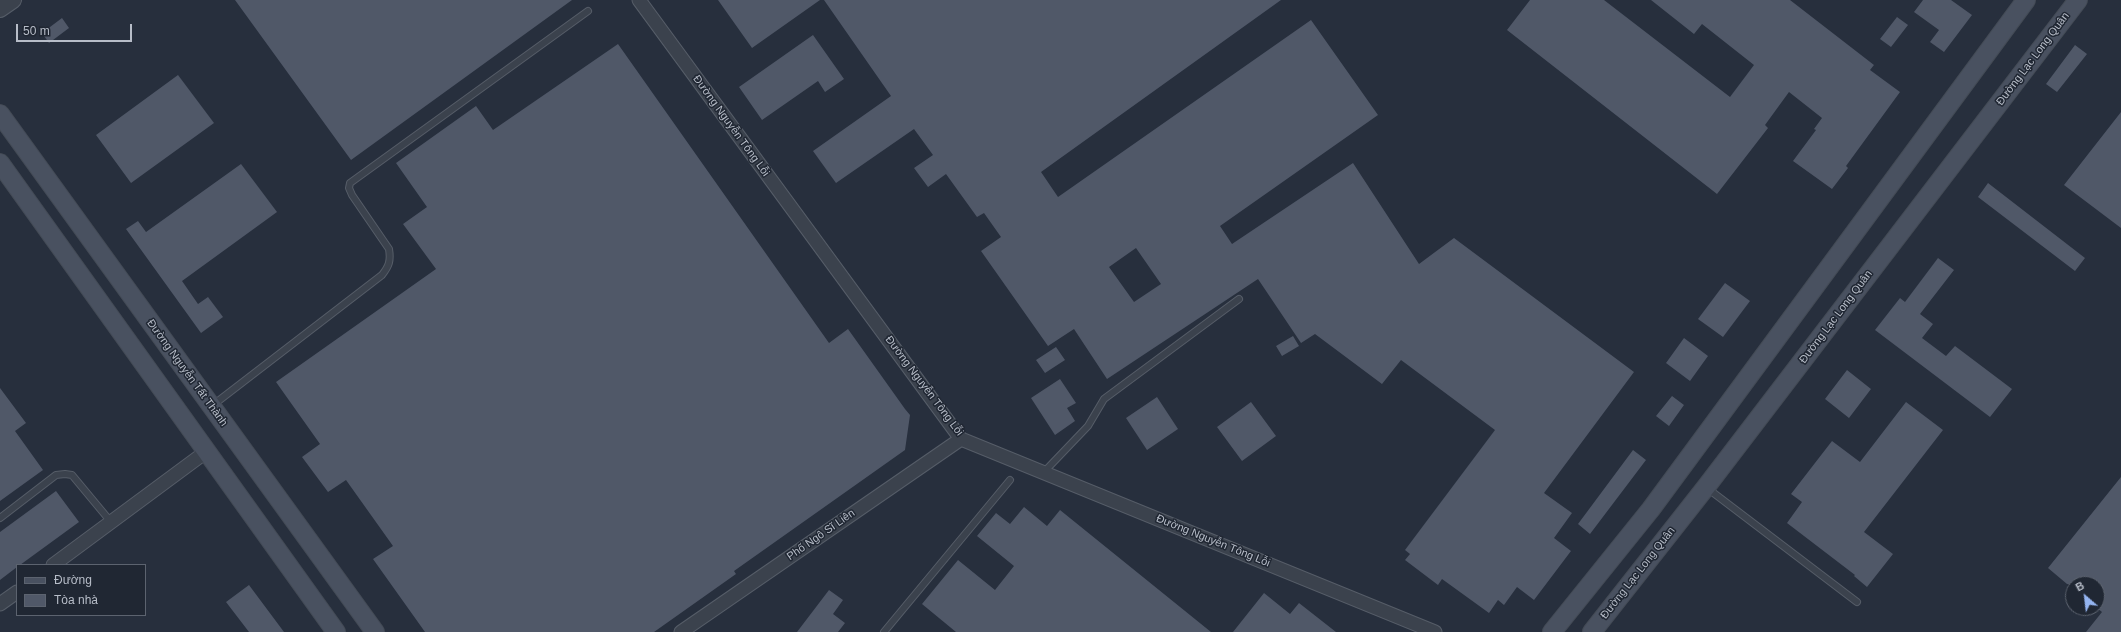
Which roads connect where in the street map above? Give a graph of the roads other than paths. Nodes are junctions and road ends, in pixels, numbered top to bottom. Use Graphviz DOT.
graph roads {
  1 [pos="13,0"];
  2 [pos="639,0"];
  3 [pos="2026,0"];
  4 [pos="2078,0"];
  5 [pos="0,9"];
  6 [pos="588,11"];
  7 [pos="0,114"];
  8 [pos="0,163"];
  9 [pos="1239,299"];
  10 [pos="211,406"];
  11 [pos="961,439"];
  12 [pos="207,451"];
  13 [pos="1044,472"];
  14 [pos="1010,480"];
  15 [pos="1706,487"];
  16 [pos="0,518"];
  17 [pos="111,522"];
  18 [pos="54,564"];
  19 [pos="16,593"];
  20 [pos="1857,602"];
  21 [pos="0,604"];
  22 [pos="336,632"];
  23 [pos="374,632"];
  24 [pos="681,632"];
  25 [pos="884,632"];
  26 [pos="1435,632"];
  27 [pos="1552,632"];
  28 [pos="1592,632"];
  1 -- 5 [label="street"];
  2 -- 11 [label="street, Đường Nguyễn Tông Lỗi"];
  3 -- 27 [label="main road"];
  4 -- 15 [label="main road, Đường Lạc Long Quân"];
  6 -- 10 [label="lane"];
  7 -- 10 [label="main road, Đường Nguyễn Tất Thành"];
  8 -- 12 [label="main road"];
  9 -- 13 [label="lane"];
  10 -- 23 [label="main road, Đường Nguyễn Tất Thành"];
  11 -- 13 [label="street, Đường Nguyễn Tông Lỗi"];
  11 -- 24 [label="street, Phố Ngô Sĩ Liên"];
  12 -- 17 [label="street"];
  12 -- 22 [label="main road"];
  13 -- 26 [label="street, Đường Nguyễn Tông Lỗi"];
  14 -- 25 [label="lane"];
  15 -- 20 [label="lane"];
  15 -- 28 [label="main road, Đường Lạc Long Quân"];
  16 -- 17 [label="lane"];
  17 -- 18 [label="street"];
  19 -- 21 [label="street"];
}
